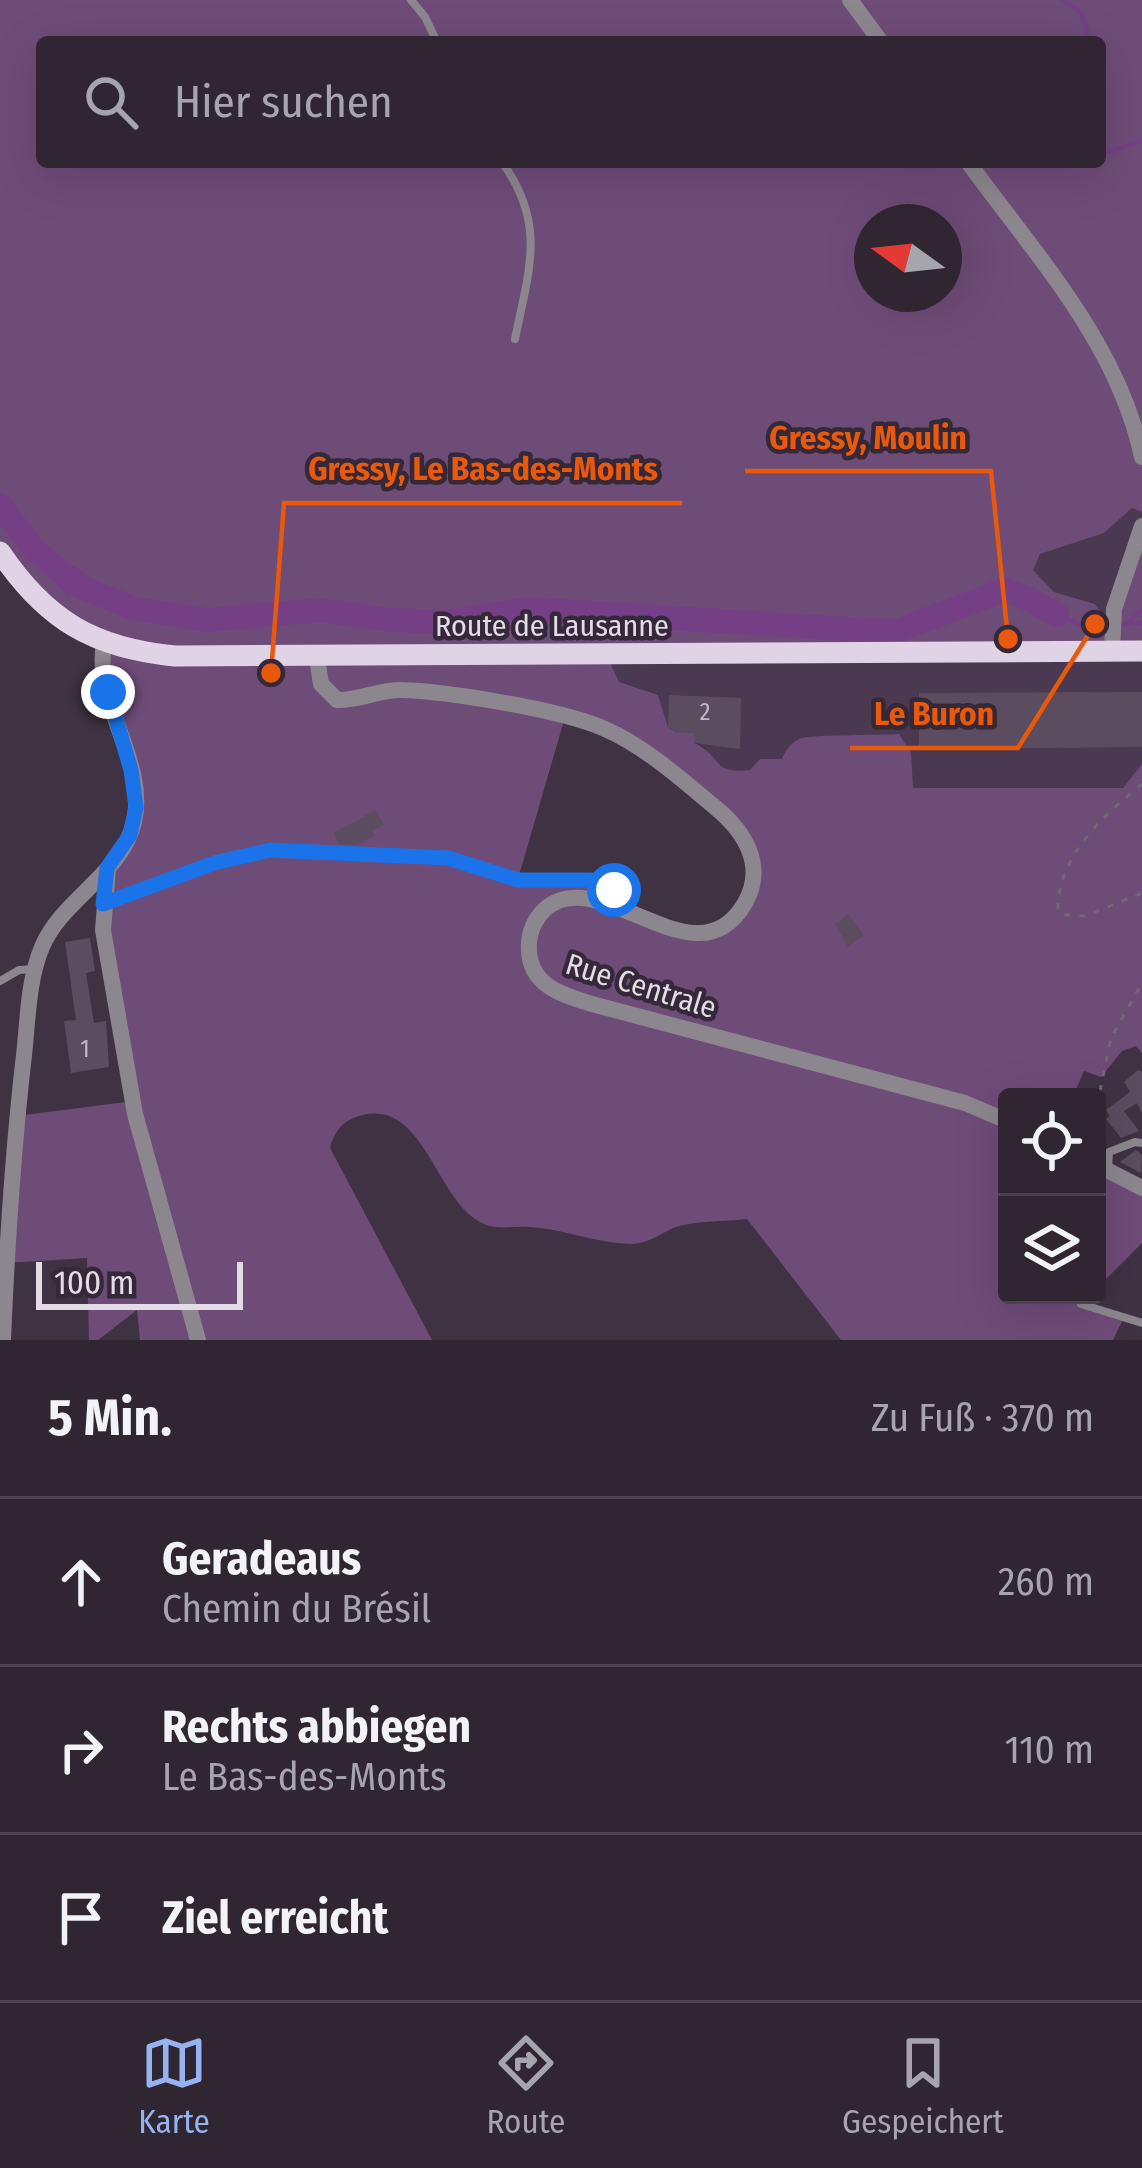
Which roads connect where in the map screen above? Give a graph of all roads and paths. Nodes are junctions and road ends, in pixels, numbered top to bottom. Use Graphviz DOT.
graph roads {
  1 [pos="411,0"];
  2 [pos="850,0"];
  3 [pos="434,36"];
  4 [pos="877,36"];
  5 [pos="506,168"];
  6 [pos="972,168"];
  7 [pos="514,339"];
  8 [pos="1142,457"];
  9 [pos="1142,526"];
  10 [pos="1138,551"];
  11 [pos="0,552"];
  12 [pos="104,643"];
  13 [pos="1112,644"];
  14 [pos="1142,651"];
  15 [pos="317,658"];
  16 [pos="1142,784"];
  17 [pos="107,868"];
  18 [pos="1142,893"];
  19 [pos="617,907"];
  20 [pos="102,908"];
  21 [pos="64,913"];
  22 [pos="35,969"];
  23 [pos="0,981"];
  24 [pos="1142,983"];
  25 [pos="1101,1088"];
  26 [pos="998,1117"];
  27 [pos="1142,1144"];
  28 [pos="1106,1159"];
  29 [pos="1106,1170"];
  30 [pos="1142,1188"];
  31 [pos="1081,1304"];
  32 [pos="1142,1323"];
  33 [pos="3,1340"];
  34 [pos="198,1340"];
  1 -- 3 [label="lane"];
  2 -- 4 [label="street"];
  5 -- 7 [label="lane"];
  6 -- 8 [label="street"];
  9 -- 10 [label="street"];
  10 -- 13 [label="street"];
  11 -- 12 [label="main road, Route de Lausanne"];
  12 -- 15 [label="main road, Route de Lausanne"];
  12 -- 17 [label="street"];
  13 -- 14 [label="main road, Route de Lausanne"];
  13 -- 15 [label="main road, Route de Lausanne"];
  15 -- 19 [label="street, Rue Centrale"];
  16 -- 18 [label="path"];
  17 -- 20 [label="street"];
  17 -- 21 [label="street"];
  19 -- 20 [label="lane"];
  19 -- 26 [label="street, Rue Centrale"];
  20 -- 21 [label="street"];
  20 -- 34 [label="street"];
  21 -- 22 [label="street"];
  22 -- 23 [label="lane"];
  22 -- 33 [label="street"];
  24 -- 25 [label="path"];
  27 -- 28 [label="lane"];
  29 -- 30 [label="street"];
  31 -- 32 [label="lane"];
}
